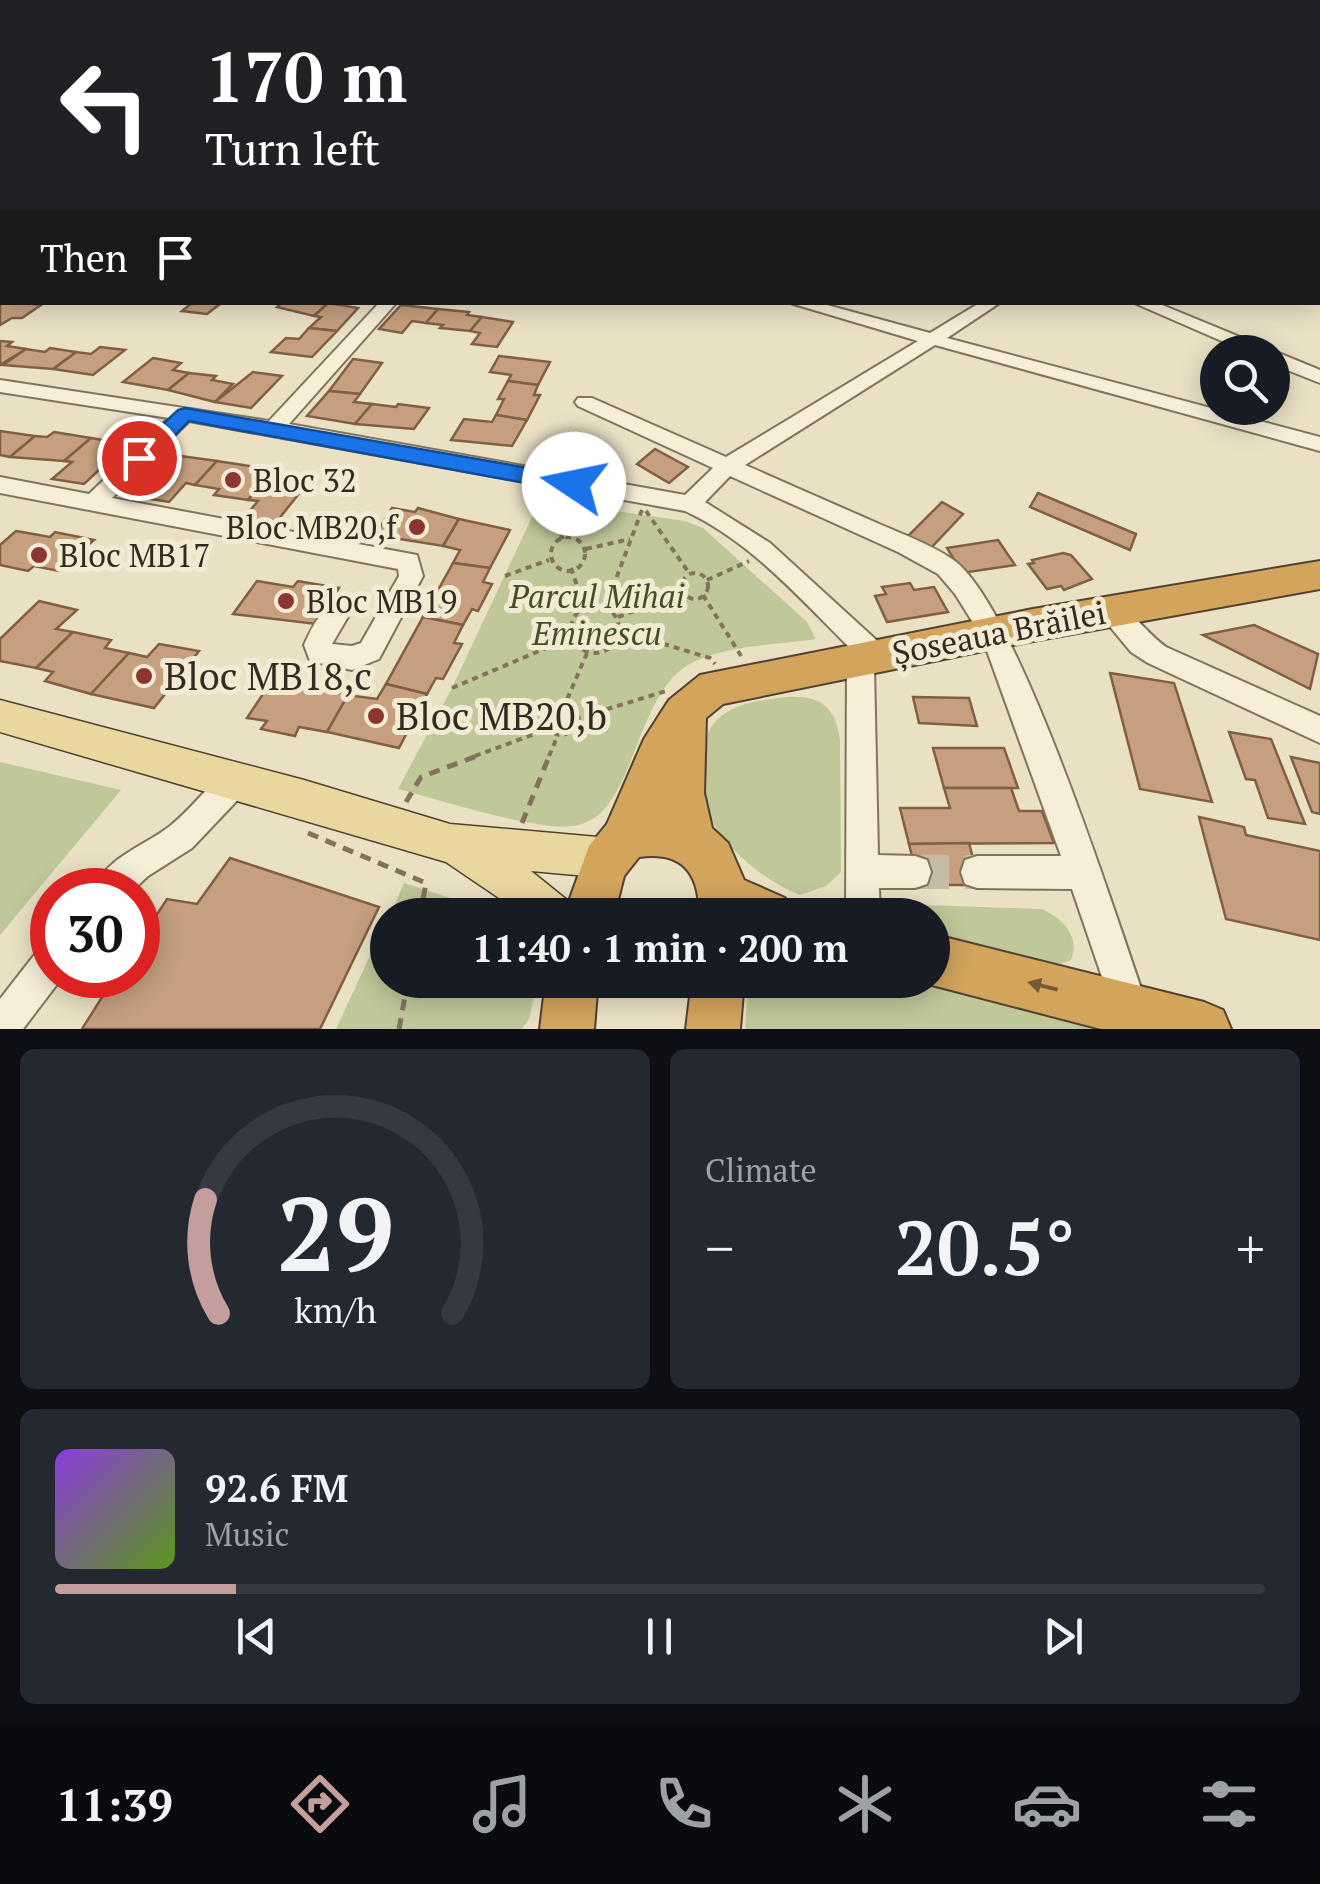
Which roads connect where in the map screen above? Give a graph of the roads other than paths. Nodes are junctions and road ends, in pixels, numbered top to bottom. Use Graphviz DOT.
graph roads {
  1 [pos="386,305"];
  2 [pos="806,305"];
  3 [pos="988,305"];
  4 [pos="1147,305"];
  5 [pos="1220,335"];
  6 [pos="934,340"];
  7 [pos="1290,364"];
  8 [pos="1320,377"];
  9 [pos="11,387"];
  10 [pos="585,402"];
  11 [pos="0,405"];
  12 [pos="185,414"];
  13 [pos="274,428"];
  14 [pos="1320,444"];
  15 [pos="726,467"];
  16 [pos="3,489"];
  17 [pos="94,502"];
  18 [pos="690,504"];
  19 [pos="1320,575"];
  20 [pos="1110,611"];
  21 [pos="336,615"];
  22 [pos="993,633"];
  23 [pos="868,657"];
  24 [pos="719,691"];
  25 [pos="0,716"];
  26 [pos="1320,730"];
  27 [pos="236,780"];
  28 [pos="692,840"];
  29 [pos="450,844"];
  30 [pos="617,848"];
  31 [pos="132,868"];
  32 [pos="865,871"];
  33 [pos="915,872"];
  34 [pos="977,872"];
  35 [pos="1084,873"];
  36 [pos="536,898"];
  37 [pos="596,898"];
  38 [pos="733,898"];
  39 [pos="864,898"];
  40 [pos="950,964"];
  41 [pos="30,990"];
  42 [pos="570,998"];
  43 [pos="716,998"];
  44 [pos="1130,1008"];
  45 [pos="0,1029"];
  46 [pos="567,1029"];
  47 [pos="713,1029"];
  48 [pos="1204,1029"];
  1 -- 13 [label="street"];
  2 -- 6 [label="street"];
  3 -- 6 [label="street"];
  4 -- 5 [label="street"];
  6 -- 14 [label="street"];
  6 -- 15 [label="street"];
  7 -- 8 [label="street"];
  9 -- 11 [label="street"];
  9 -- 12 [label="street"];
  10 -- 15 [label="street"];
  12 -- 13 [label="street"];
  12 -- 17 [label="street"];
  13 -- 18 [label="street"];
  15 -- 18 [label="street"];
  15 -- 22 [label="street"];
  16 -- 17 [label="street"];
  17 -- 21 [label="street"];
  18 -- 23 [label="street"];
  19 -- 20 [label="highway, Șoseaua Brăilei"];
  20 -- 22 [label="highway, Șoseaua Brăilei"];
  20 -- 26 [label="street"];
  22 -- 23 [label="highway, Șoseaua Brăilei"];
  22 -- 35 [label="street"];
  23 -- 24 [label="highway, Șoseaua Brăilei"];
  23 -- 32 [label="street"];
  24 -- 28 [label="highway"];
  24 -- 30 [label="highway"];
  25 -- 27 [label="main road"];
  27 -- 29 [label="main road"];
  27 -- 31 [label="street"];
  28 -- 30 [label="highway"];
  28 -- 38 [label="highway"];
  29 -- 30 [label="main road"];
  29 -- 36 [label="main road"];
  30 -- 37 [label="highway"];
  32 -- 33 [label="street"];
  32 -- 39 [label="street"];
  34 -- 35 [label="street"];
  35 -- 44 [label="street"];
  44 -- 40 [label="highway, one-way"];
  41 -- 45 [label="street"];
  42 -- 46 [label="highway"];
  43 -- 47 [label="highway"];
  44 -- 48 [label="highway"];
}
